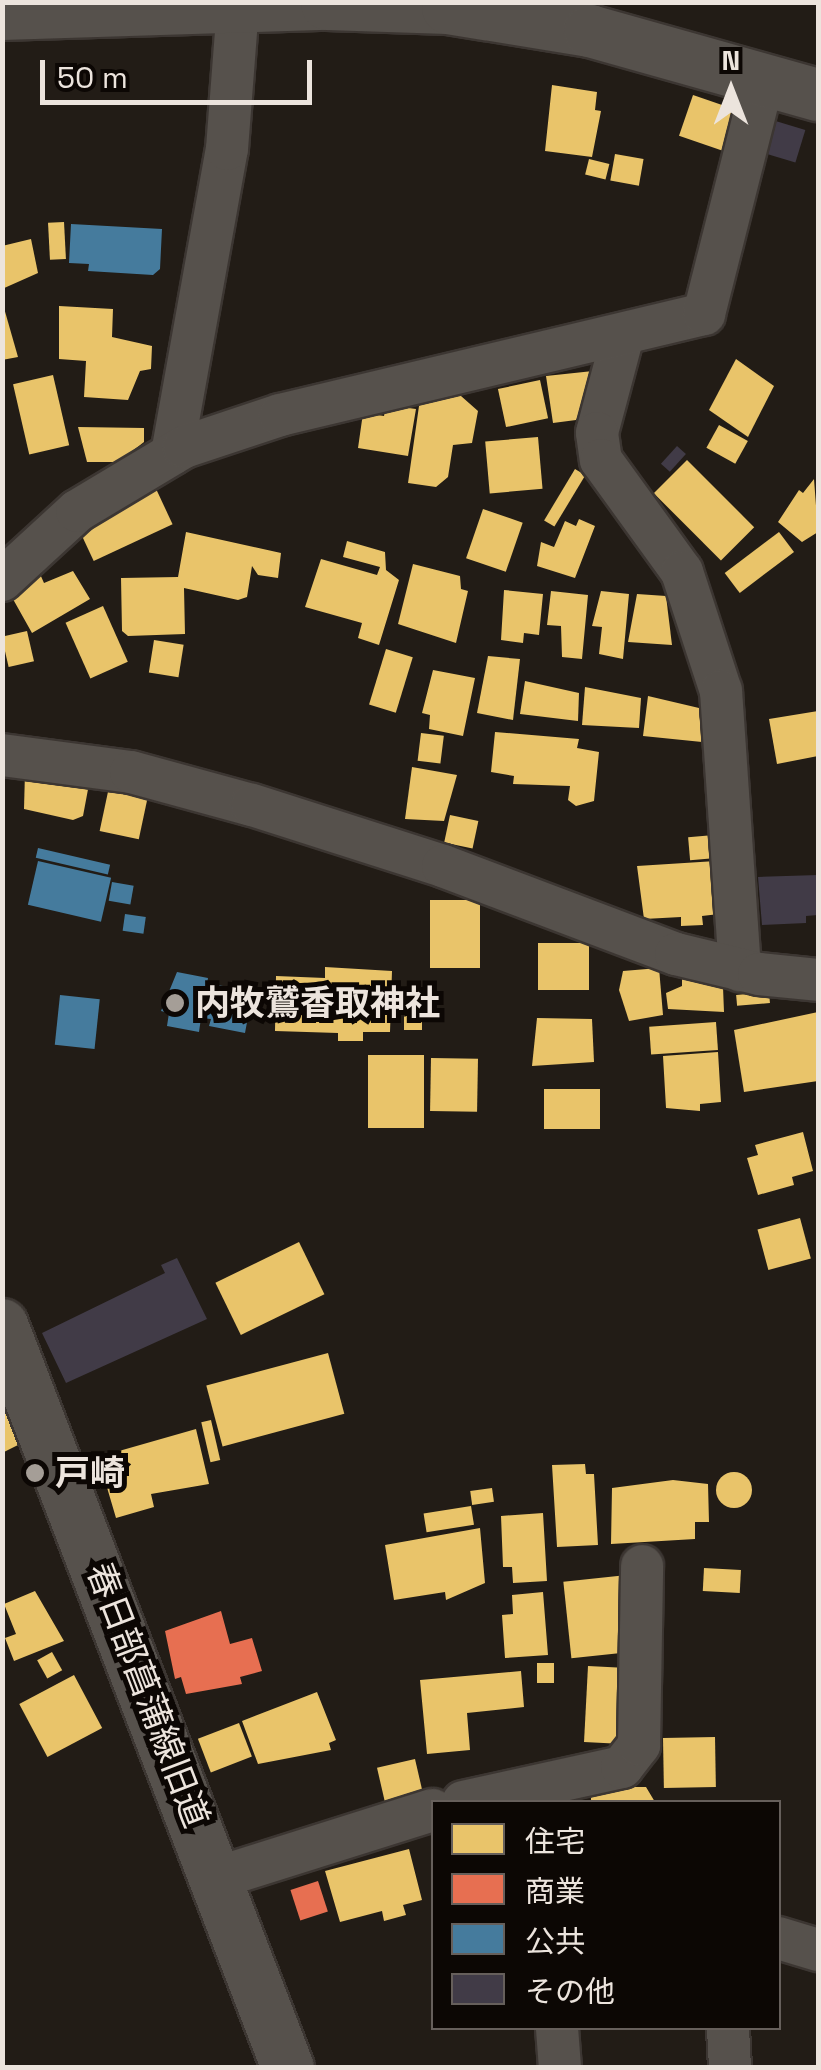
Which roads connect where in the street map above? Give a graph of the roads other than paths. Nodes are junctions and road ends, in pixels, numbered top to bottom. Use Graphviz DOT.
graph roads {
  1 [pos="238,7"];
  2 [pos="2,14"];
  3 [pos="764,77"];
  4 [pos="818,94"];
  5 [pos="623,335"];
  6 [pos="172,454"];
  7 [pos="2,580"];
  8 [pos="2,755"];
  9 [pos="740,970"];
  10 [pos="818,980"];
  11 [pos="2,1325"];
  12 [pos="14,1385"];
  13 [pos="642,1566"];
  14 [pos="488,1800"];
  15 [pos="431,1811"];
  16 [pos="220,1877"];
  17 [pos="781,1939"];
  18 [pos="818,1950"];
  19 [pos="558,2030"];
  20 [pos="728,2030"];
  21 [pos="288,2068"];
  22 [pos="560,2068"];
  23 [pos="730,2068"];
  1 -- 2 [label="street"];
  1 -- 3 [label="street"];
  1 -- 6 [label="street"];
  3 -- 4 [label="street"];
  3 -- 5 [label="street"];
  5 -- 6 [label="street"];
  5 -- 9 [label="street"];
  6 -- 7 [label="street"];
  8 -- 9 [label="street"];
  9 -- 10 [label="street"];
  11 -- 12 [label="street, 春日部菖蒲線旧道"];
  12 -- 16 [label="street, 春日部菖蒲線旧道"];
  13 -- 14 [label="street"];
  15 -- 16 [label="street"];
  16 -- 21 [label="street, 春日部菖蒲線旧道"];
  17 -- 18 [label="street"];
  19 -- 22 [label="street"];
  20 -- 23 [label="street"];
}
